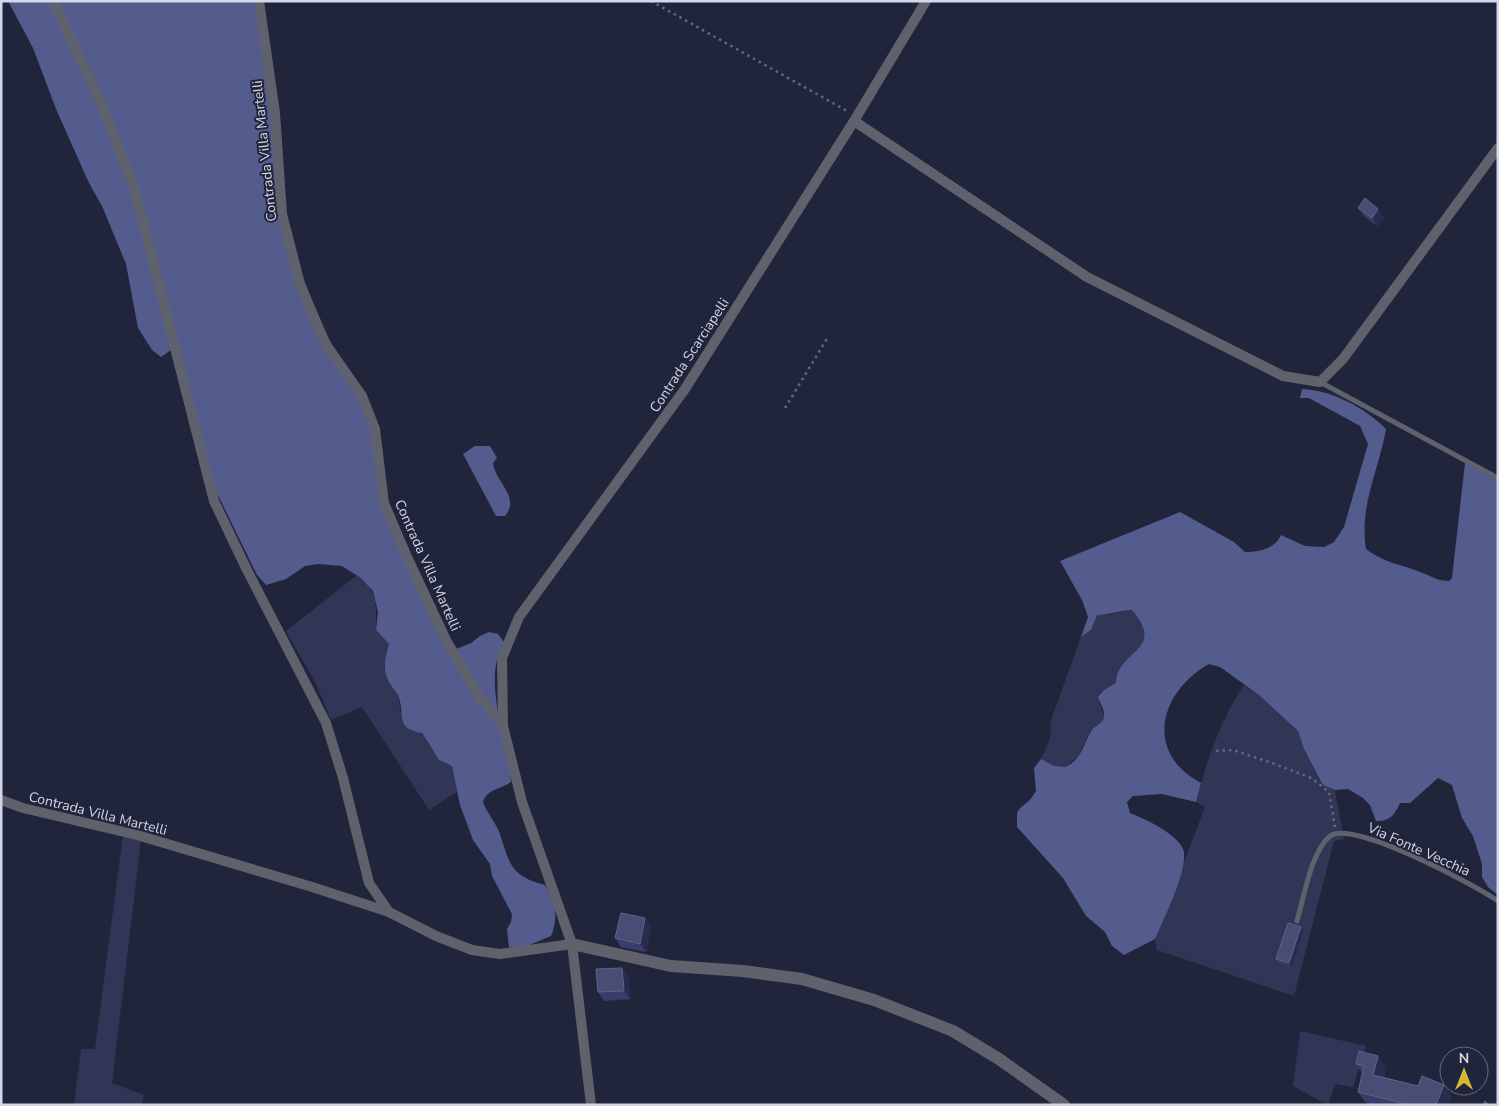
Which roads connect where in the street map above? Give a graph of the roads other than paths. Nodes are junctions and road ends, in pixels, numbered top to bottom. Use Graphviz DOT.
graph roads {
  1 [pos="54,1"];
  2 [pos="259,1"];
  3 [pos="926,1"];
  4 [pos="855,119"];
  5 [pos="1498,148"];
  6 [pos="1320,382"];
  7 [pos="1498,478"];
  8 [pos="503,726"];
  9 [pos="1,800"];
  10 [pos="1498,901"];
  11 [pos="390,912"];
  12 [pos="1297,921"];
  13 [pos="572,944"];
  14 [pos="591,1105"];
  15 [pos="1064,1105"];
  1 -- 11 [label="street, Contrada Villa Martelli"];
  2 -- 8 [label="street, Contrada Villa Martelli"];
  3 -- 4 [label="street, Contrada Scarciapelli"];
  4 -- 6 [label="street"];
  4 -- 8 [label="street, Contrada Scarciapelli"];
  5 -- 6 [label="street"];
  6 -- 7 [label="lane"];
  8 -- 13 [label="street, Contrada Villa Martelli"];
  9 -- 11 [label="street, Contrada Villa Martelli"];
  10 -- 12 [label="lane, Via Fonte Vecchia"];
  11 -- 13 [label="street, Contrada Villa Martelli"];
  13 -- 14 [label="street"];
  13 -- 15 [label="street"];
}
